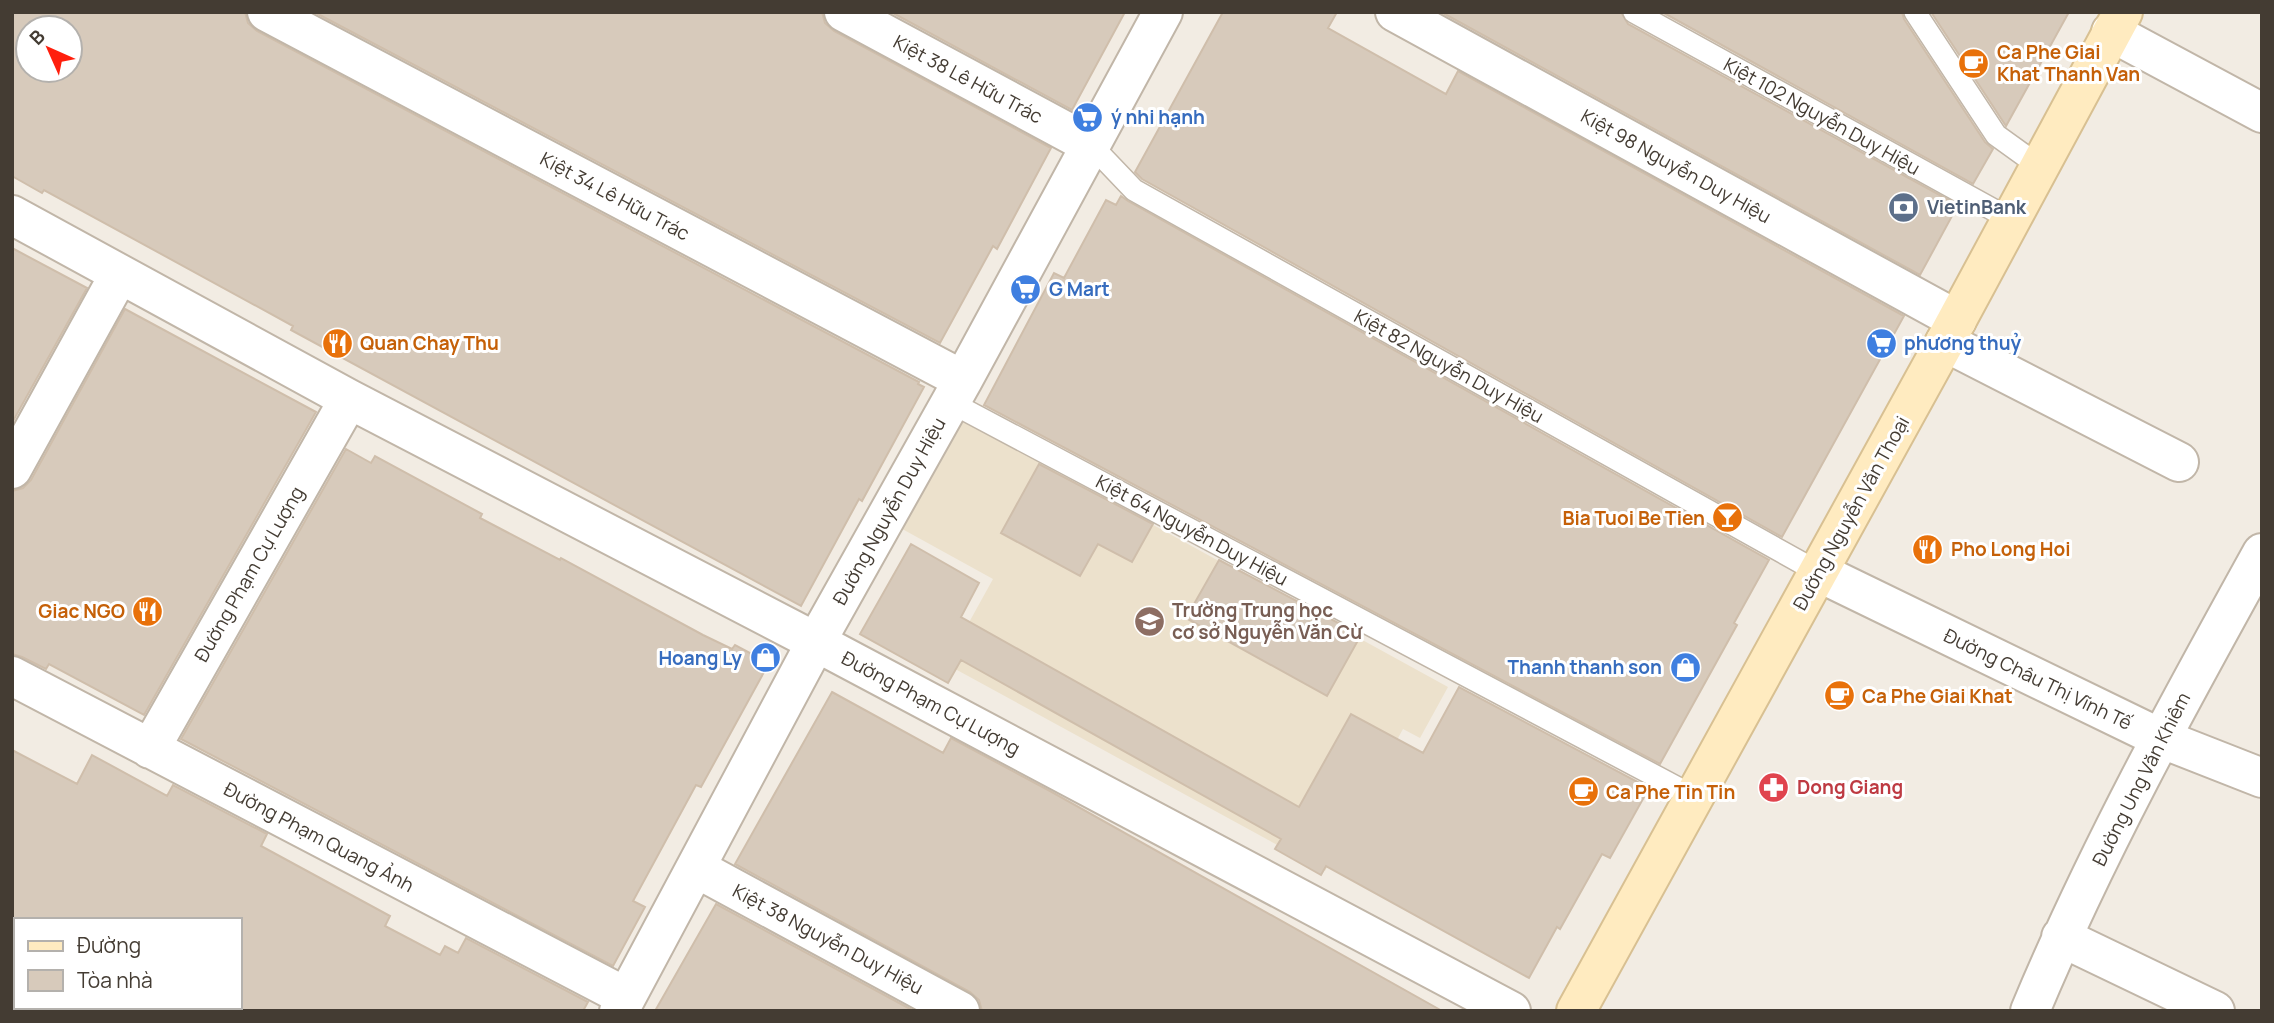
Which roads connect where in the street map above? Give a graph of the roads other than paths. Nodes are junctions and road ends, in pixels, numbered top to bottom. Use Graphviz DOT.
graph roads {
  1 [pos="267,12"];
  2 [pos="845,12"];
  3 [pos="1163,12"];
  4 [pos="1395,12"];
  5 [pos="1634,12"];
  6 [pos="1915,12"];
  7 [pos="2117,22"];
  8 [pos="2262,113"];
  9 [pos="1091,145"];
  10 [pos="2039,166"];
  11 [pos="12,215"];
  12 [pos="2010,219"];
  13 [pos="119,275"];
  14 [pos="1951,331"];
  15 [pos="956,391"];
  16 [pos="349,399"];
  17 [pos="2179,462"];
  18 [pos="12,469"];
  19 [pos="2262,553"];
  20 [pos="1818,572"];
  21 [pos="816,642"];
  22 [pos="12,676"];
  23 [pos="2160,738"];
  24 [pos="150,748"];
  25 [pos="2262,778"];
  26 [pos="1693,796"];
  27 [pos="696,868"];
  28 [pos="2061,937"];
  29 [pos="623,1004"];
  30 [pos="960,1011"];
  31 [pos="1510,1011"];
  32 [pos="1576,1011"];
  33 [pos="2030,1011"];
  34 [pos="2215,1011"];
  1 -- 15 [label="street, Kiệt 34 Lê Hữu Trác"];
  2 -- 9 [label="street, Kiệt 38 Lê Hữu Trác"];
  3 -- 9 [label="street, Đường Nguyễn Duy Hiệu"];
  4 -- 14 [label="street, Kiệt 98 Nguyễn Duy Hiệu"];
  5 -- 12 [label="lane, Kiệt 102 Nguyễn Duy Hiệu"];
  6 -- 10 [label="lane"];
  7 -- 8 [label="street"];
  7 -- 10 [label="main road, Đường Nguyễn Văn Thoại"];
  9 -- 15 [label="street, Đường Nguyễn Duy Hiệu"];
  9 -- 20 [label="lane, Kiệt 82 Nguyễn Duy Hiệu"];
  10 -- 12 [label="main road, Đường Nguyễn Văn Thoại"];
  11 -- 13 [label="street, Đường Phạm Cự Lượng"];
  12 -- 14 [label="main road, Đường Nguyễn Văn Thoại"];
  13 -- 16 [label="street, Đường Phạm Cự Lượng"];
  13 -- 18 [label="street"];
  14 -- 17 [label="street, Kiệt 98 Nguyễn Duy Hiệu"];
  14 -- 20 [label="main road, Đường Nguyễn Văn Thoại"];
  15 -- 21 [label="street, Đường Nguyễn Duy Hiệu"];
  15 -- 26 [label="lane, Kiệt 64 Nguyễn Duy Hiệu"];
  16 -- 21 [label="street, Đường Phạm Cự Lượng"];
  16 -- 24 [label="street, Đường Phạm Cự Lượng"];
  19 -- 23 [label="street, Đường Ung Văn Khiêm"];
  20 -- 23 [label="street, Đường Châu Thị Vĩnh Tế"];
  20 -- 26 [label="main road, Đường Nguyễn Văn Thoại"];
  21 -- 27 [label="street, Đường Nguyễn Duy Hiệu"];
  21 -- 31 [label="street, Đường Phạm Cự Lượng"];
  22 -- 24 [label="street, Đường Phạm Quang Ảnh"];
  23 -- 25 [label="street, Đường Châu Thị Vĩnh Tế"];
  23 -- 28 [label="street, Đường Ung Văn Khiêm"];
  24 -- 29 [label="street, Đường Phạm Quang Ảnh"];
  26 -- 32 [label="main road, Đường Nguyễn Văn Thoại"];
  27 -- 29 [label="street, Đường Nguyễn Duy Hiệu"];
  27 -- 30 [label="street, Kiệt 38 Nguyễn Duy Hiệu"];
  28 -- 33 [label="street, Đường Ung Văn Khiêm"];
  28 -- 34 [label="street"];
}
